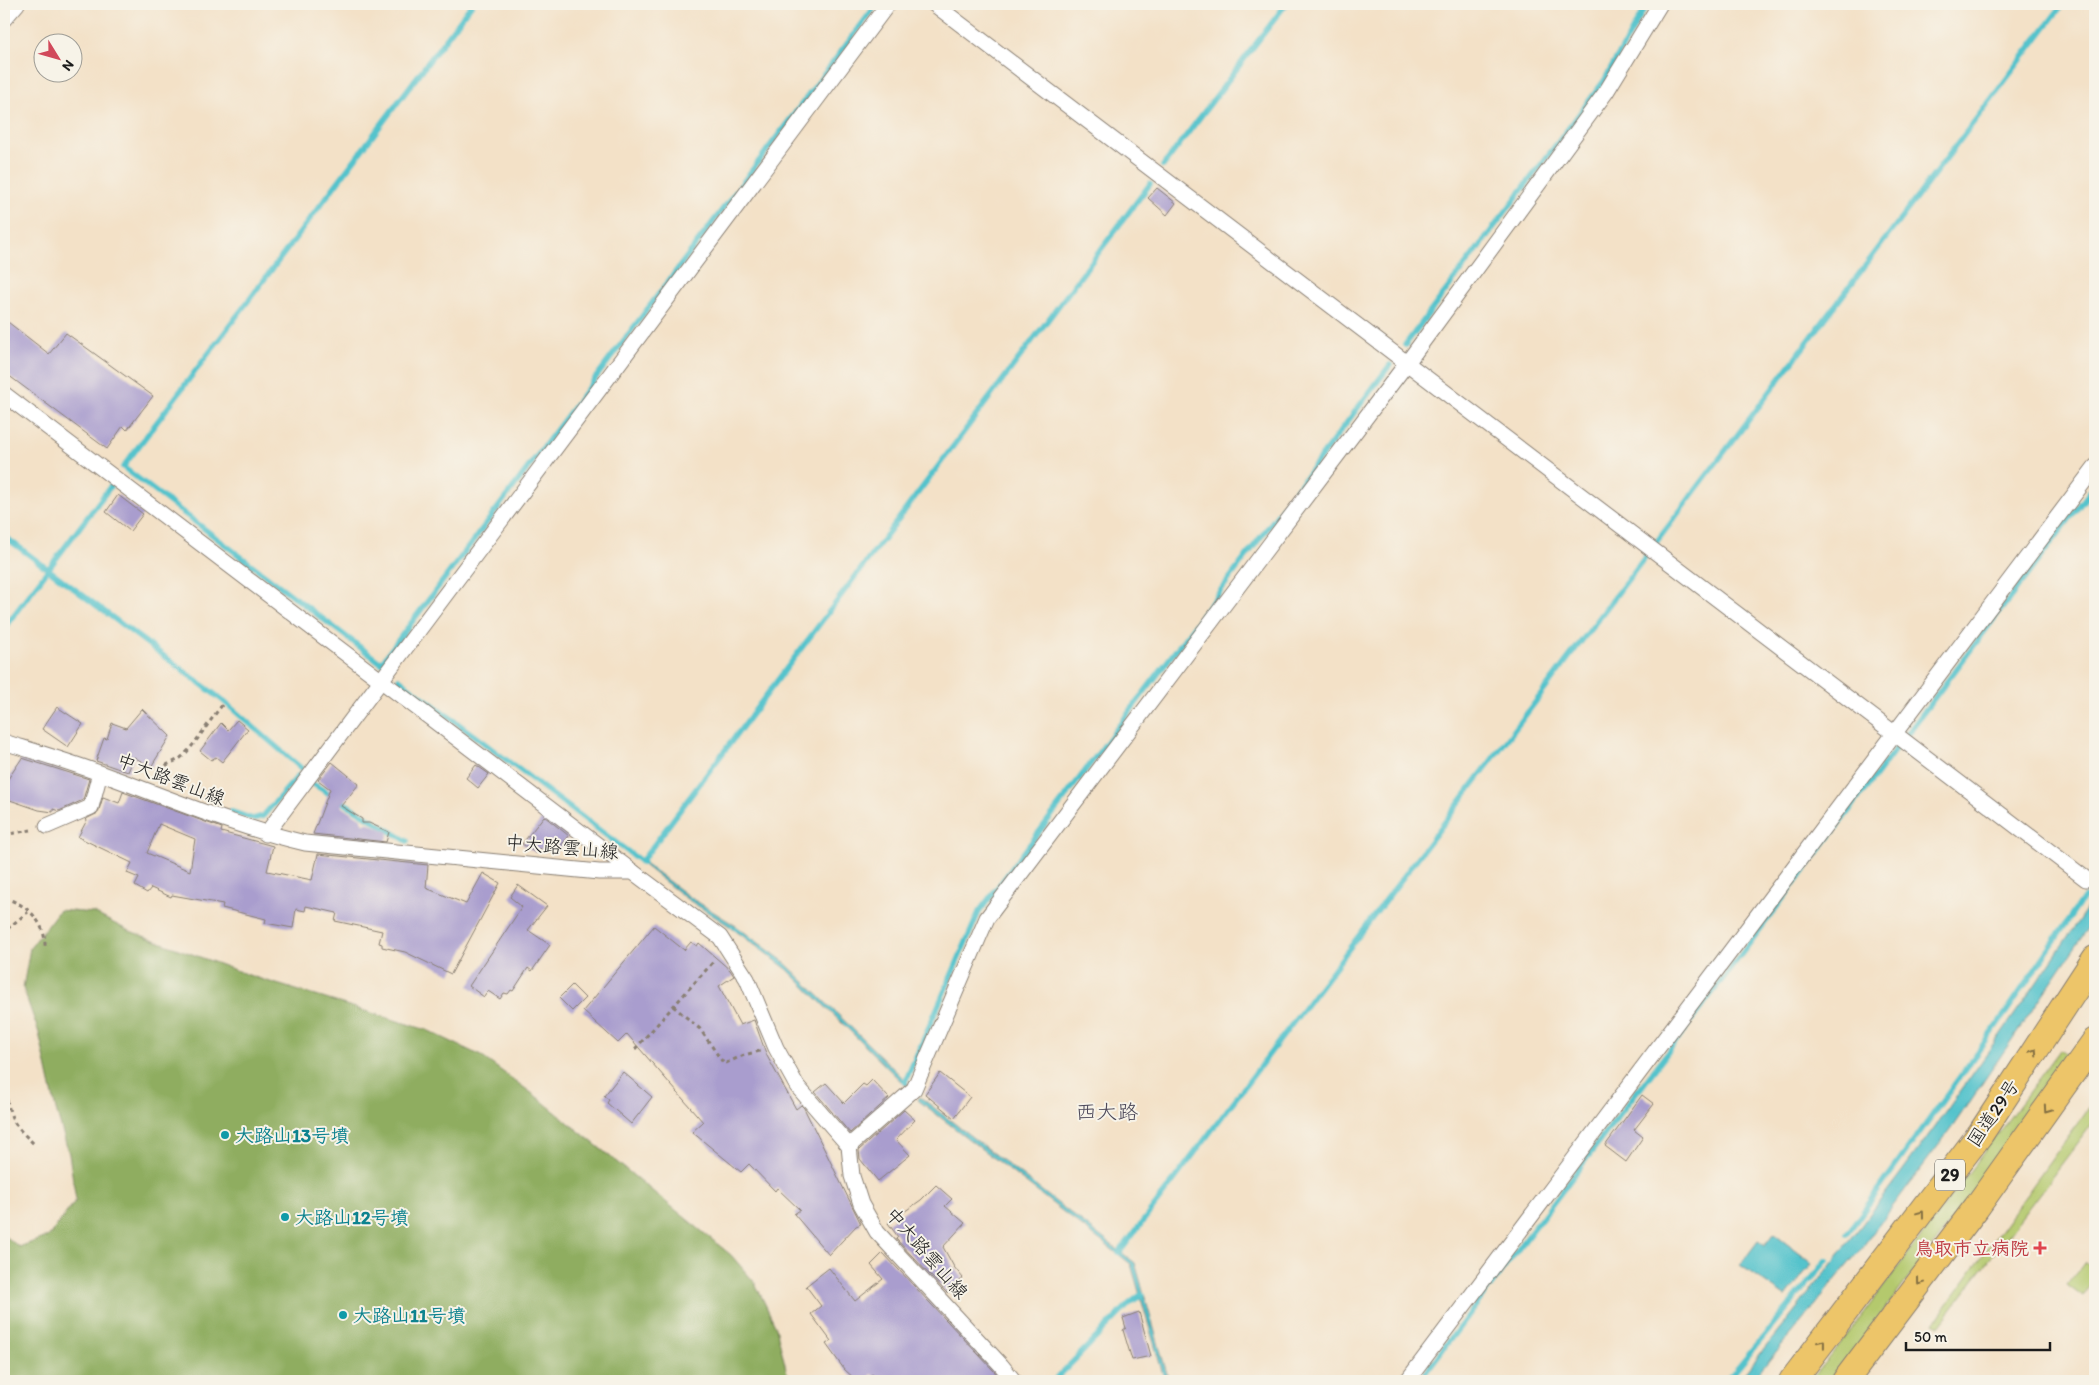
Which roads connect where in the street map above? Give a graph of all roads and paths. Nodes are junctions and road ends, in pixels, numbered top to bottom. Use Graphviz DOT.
graph roads {
  1 [pos="17,4"];
  2 [pos="888,4"];
  3 [pos="934,4"];
  4 [pos="1660,4"];
  5 [pos="4,20"];
  6 [pos="1407,363"];
  7 [pos="4,394"];
  8 [pos="2095,467"];
  9 [pos="382,680"];
  10 [pos="223,704"];
  11 [pos="1895,734"];
  12 [pos="4,742"];
  13 [pos="100,773"];
  14 [pos="154,784"];
  15 [pos="47,826"];
  16 [pos="266,834"];
  17 [pos="4,835"];
  18 [pos="633,872"];
  19 [pos="2086,880"];
  20 [pos="4,898"];
  21 [pos="28,912"];
  22 [pos="4,936"];
  23 [pos="45,947"];
  24 [pos="726,948"];
  25 [pos="2095,959"];
  26 [pos="673,1006"];
  27 [pos="2095,1040"];
  28 [pos="635,1048"];
  29 [pos="776,1048"];
  30 [pos="4,1092"];
  31 [pos="34,1144"];
  32 [pos="849,1146"];
  33 [pos="1014,1381"];
  34 [pos="1407,1381"];
  35 [pos="1792,1381"];
  36 [pos="1844,1381"];
  1 -- 5 [label="street"];
  2 -- 9 [label="street"];
  3 -- 6 [label="street"];
  4 -- 6 [label="street"];
  6 -- 11 [label="street"];
  6 -- 32 [label="street"];
  7 -- 9 [label="street"];
  8 -- 11 [label="street"];
  9 -- 16 [label="street"];
  9 -- 18 [label="street"];
  10 -- 14 [label="path"];
  11 -- 19 [label="street"];
  11 -- 34 [label="street"];
  12 -- 13 [label="street, 中大路雲山線"];
  13 -- 15 [label="street"];
  13 -- 16 [label="street, 中大路雲山線"];
  15 -- 17 [label="path"];
  16 -- 18 [label="street, 中大路雲山線"];
  18 -- 24 [label="street, 中大路雲山線"];
  20 -- 21 [label="path"];
  21 -- 22 [label="path"];
  21 -- 23 [label="path"];
  24 -- 26 [label="path"];
  24 -- 29 [label="street, 中大路雲山線"];
  35 -- 25 [label="highway, 国道29号 / 29, one-way"];
  26 -- 28 [label="path"];
  26 -- 29 [label="path"];
  27 -- 36 [label="highway, 29, one-way"];
  29 -- 32 [label="street, 中大路雲山線"];
  30 -- 31 [label="path"];
  32 -- 33 [label="street, 中大路雲山線"];
}
